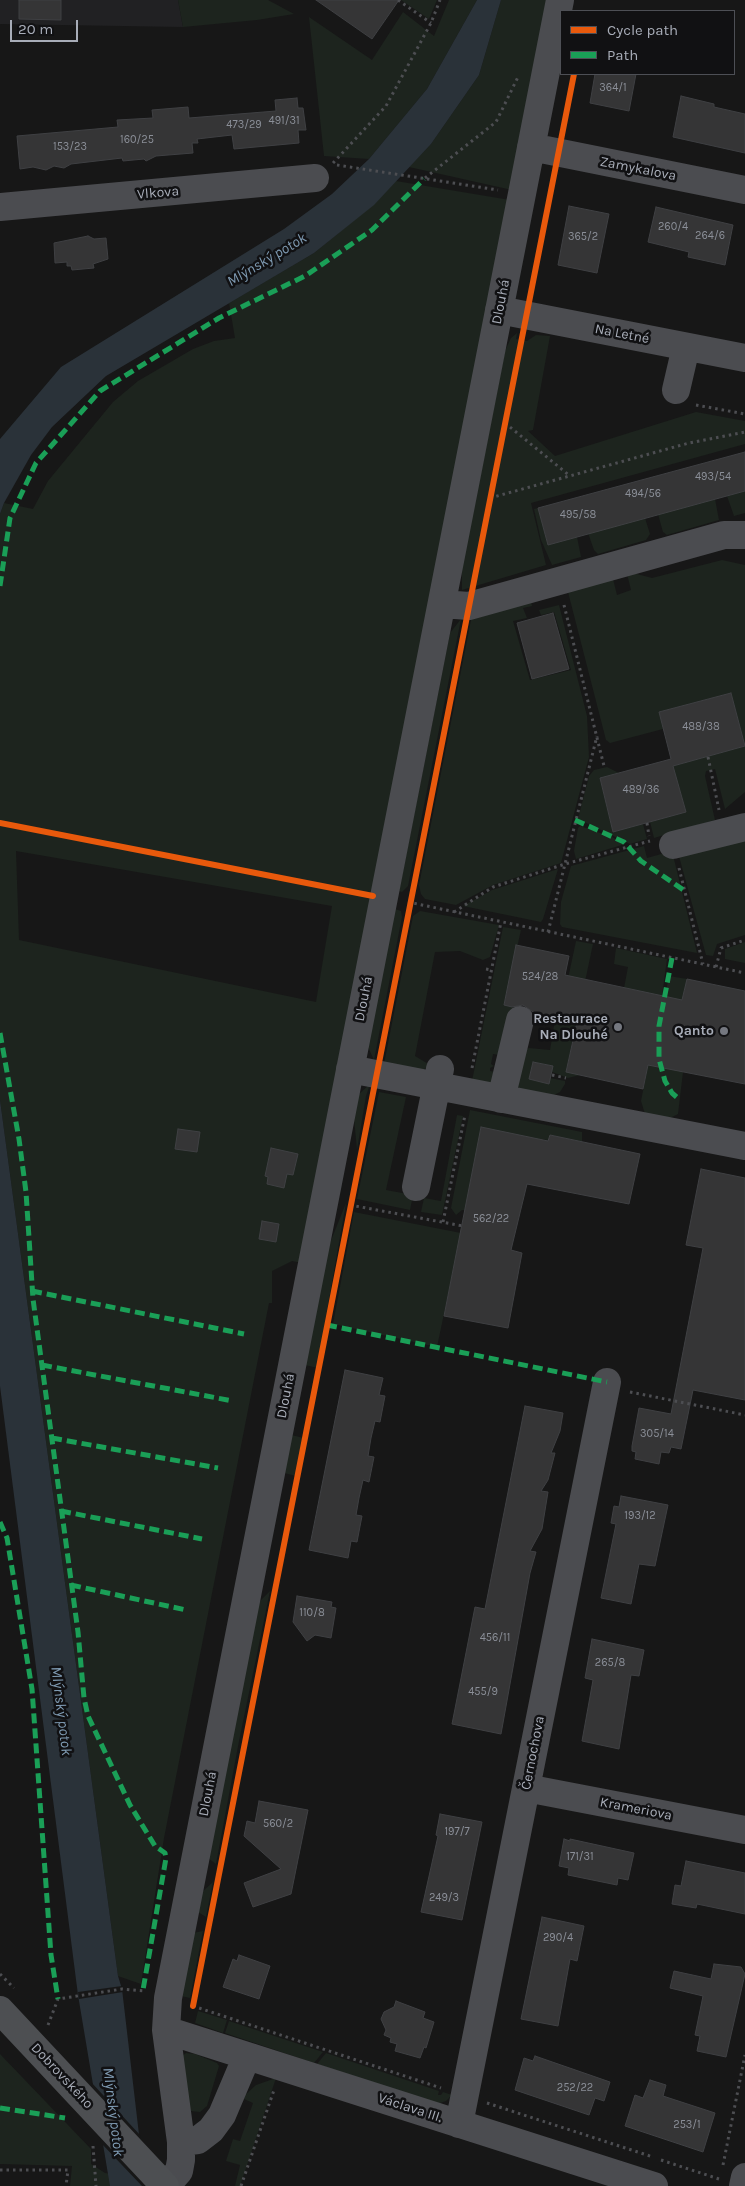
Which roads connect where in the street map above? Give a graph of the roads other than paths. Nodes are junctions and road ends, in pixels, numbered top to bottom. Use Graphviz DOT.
graph roads {
  1 [pos="560,0"];
  2 [pos="531,147"];
  3 [pos="315,178"];
  4 [pos="745,190"];
  5 [pos="0,207"];
  6 [pos="499,310"];
  7 [pos="686,347"];
  8 [pos="745,358"];
  9 [pos="686,397"];
  10 [pos="745,534"];
  11 [pos="442,604"];
  12 [pos="745,827"];
  13 [pos="662,843"];
  14 [pos="520,1020"];
  15 [pos="350,1068"];
  16 [pos="438,1078"];
  17 [pos="502,1099"];
  18 [pos="745,1146"];
  19 [pos="416,1187"];
  20 [pos="607,1382"];
  21 [pos="526,1788"];
  22 [pos="745,1830"];
  23 [pos="0,2010"];
  24 [pos="166,2030"];
  25 [pos="246,2056"];
  26 [pos="459,2124"];
  27 [pos="181,2142"];
  28 [pos="166,2186"];
  29 [pos="654,2186"];
  1 -- 2 [label="street, Dlouhá"];
  2 -- 4 [label="street, Zamykalova"];
  2 -- 6 [label="street, Dlouhá"];
  3 -- 5 [label="street, Vlkova"];
  6 -- 7 [label="street, Na Letné"];
  6 -- 11 [label="street, Dlouhá"];
  7 -- 8 [label="street, Na Letné"];
  7 -- 9 [label="street"];
  10 -- 11 [label="street"];
  11 -- 15 [label="street, Dlouhá"];
  12 -- 13 [label="street"];
  14 -- 17 [label="street"];
  15 -- 16 [label="street"];
  15 -- 24 [label="street, Dlouhá"];
  16 -- 17 [label="street"];
  16 -- 19 [label="street"];
  17 -- 18 [label="street"];
  20 -- 21 [label="street, Černochova"];
  21 -- 22 [label="street, Krameriova"];
  21 -- 26 [label="street, Černochova"];
  23 -- 28 [label="main road, Dobrovského"];
  24 -- 25 [label="street, Václava III."];
  24 -- 27 [label="street, Dlouhá"];
  25 -- 26 [label="street, Václava III."];
  25 -- 27 [label="street"];
  26 -- 29 [label="street, Václava III."];
  27 -- 28 [label="street, Dlouhá"];
}
